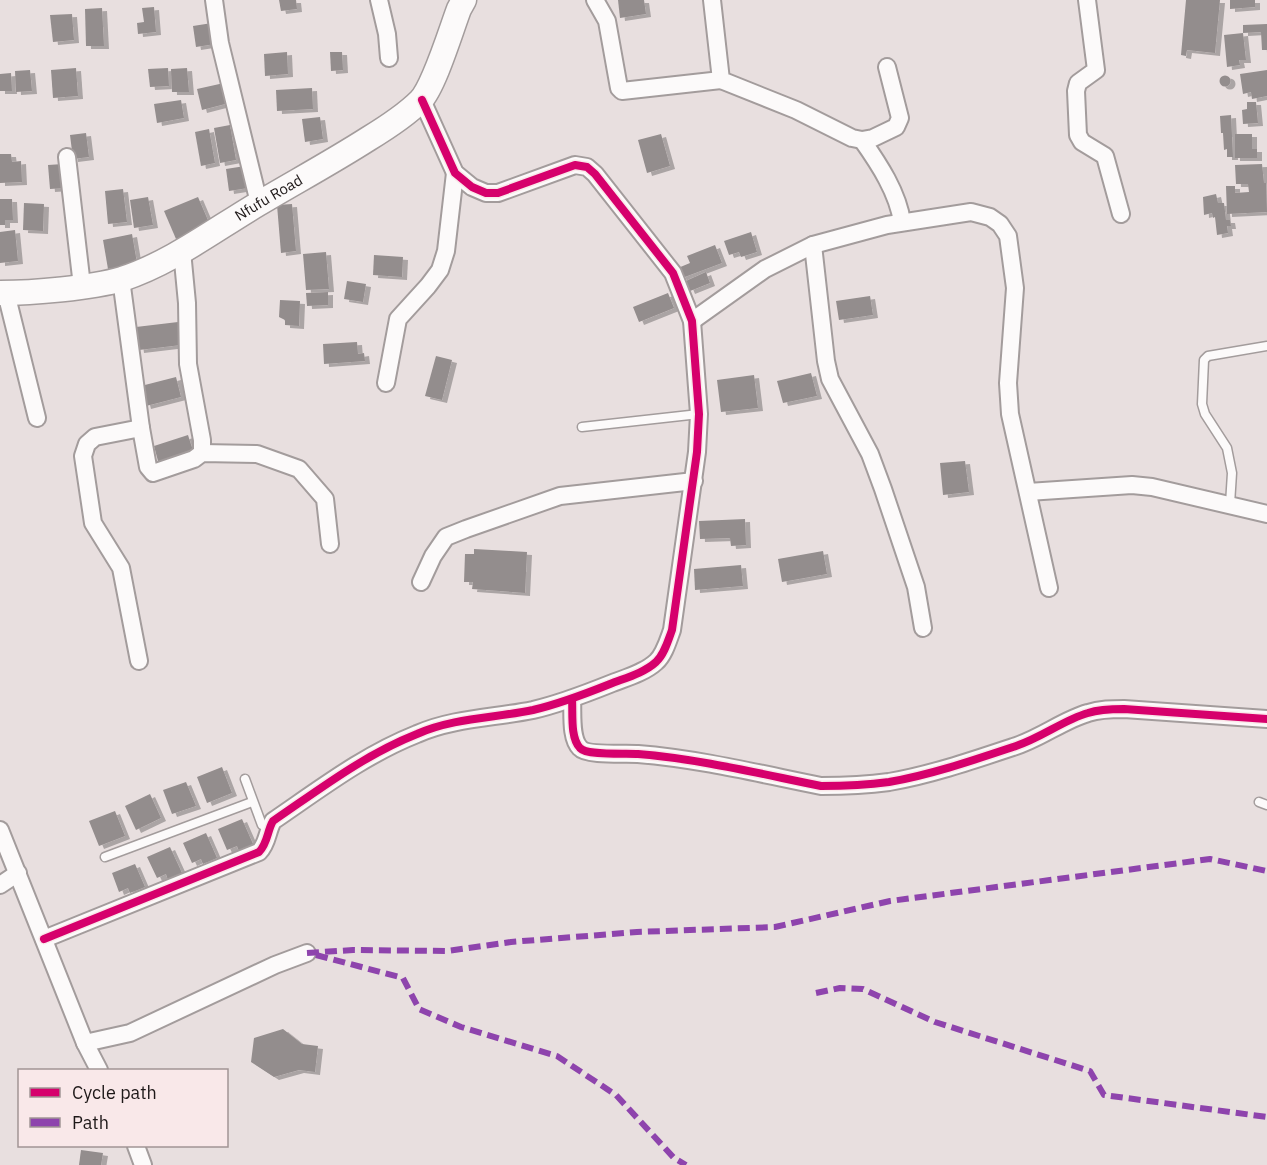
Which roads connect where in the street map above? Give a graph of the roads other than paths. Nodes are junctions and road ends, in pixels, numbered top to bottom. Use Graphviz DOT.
graph roads {
  1 [pos="214,0"];
  2 [pos="379,0"];
  3 [pos="464,0"];
  4 [pos="595,0"];
  5 [pos="712,0"];
  6 [pos="1087,0"];
  7 [pos="389,58"];
  8 [pos="887,68"];
  9 [pos="721,80"];
  10 [pos="422,100"];
  11 [pos="862,140"];
  12 [pos="67,158"];
  13 [pos="455,173"];
  14 [pos="259,203"];
  15 [pos="1121,214"];
  16 [pos="902,222"];
  17 [pos="813,245"];
  18 [pos="182,251"];
  19 [pos="121,279"];
  20 [pos="82,286"];
  21 [pos="3,293"];
  22 [pos="692,321"];
  23 [pos="1267,346"];
  24 [pos="387,383"];
  25 [pos="699,414"];
  26 [pos="37,418"];
  27 [pos="582,427"];
  28 [pos="141,428"];
  29 [pos="202,453"];
  30 [pos="694,480"];
  31 [pos="1028,492"];
  32 [pos="1230,504"];
  33 [pos="1267,514"];
  34 [pos="330,544"];
  35 [pos="421,582"];
  36 [pos="1048,588"];
  37 [pos="923,628"];
  38 [pos="139,661"];
  39 [pos="572,699"];
  40 [pos="1267,719"];
  41 [pos="245,779"];
  42 [pos="252,802"];
  43 [pos="270,827"];
  44 [pos="0,830"];
  45 [pos="105,857"];
  46 [pos="18,873"];
  47 [pos="0,885"];
  48 [pos="44,939"];
  49 [pos="307,953"];
  50 [pos="85,1043"];
  51 [pos="98,1069"];
  52 [pos="136,1147"];
  53 [pos="143,1165"];
  1 -- 14 [label="street"];
  2 -- 7 [label="street"];
  3 -- 10 [label="street, Nfufu Road"];
  4 -- 9 [label="street"];
  5 -- 9 [label="street"];
  6 -- 15 [label="street"];
  8 -- 11 [label="street"];
  9 -- 11 [label="street"];
  10 -- 13 [label="street"];
  10 -- 14 [label="street, Nfufu Road"];
  11 -- 16 [label="street"];
  12 -- 20 [label="street"];
  13 -- 22 [label="street"];
  13 -- 24 [label="street"];
  14 -- 18 [label="street, Nfufu Road"];
  16 -- 17 [label="street"];
  16 -- 31 [label="street"];
  17 -- 22 [label="street"];
  17 -- 37 [label="street"];
  18 -- 19 [label="street, Nfufu Road"];
  18 -- 29 [label="street"];
  19 -- 20 [label="street, Nfufu Road"];
  19 -- 28 [label="street"];
  20 -- 21 [label="street, Nfufu Road"];
  21 -- 26 [label="street"];
  22 -- 25 [label="street"];
  23 -- 32 [label="lane"];
  25 -- 27 [label="lane"];
  25 -- 30 [label="street"];
  28 -- 29 [label="street"];
  28 -- 38 [label="street"];
  29 -- 34 [label="street"];
  30 -- 35 [label="street"];
  30 -- 39 [label="street"];
  31 -- 32 [label="street"];
  31 -- 36 [label="street"];
  32 -- 33 [label="street"];
  39 -- 40 [label="street"];
  39 -- 43 [label="street"];
  41 -- 42 [label="lane"];
  42 -- 43 [label="lane"];
  42 -- 45 [label="lane"];
  43 -- 48 [label="street"];
  44 -- 46 [label="street"];
  46 -- 47 [label="street"];
  46 -- 48 [label="street"];
  48 -- 50 [label="street"];
  49 -- 50 [label="street"];
  50 -- 51 [label="street"];
  52 -- 53 [label="street"];
}
